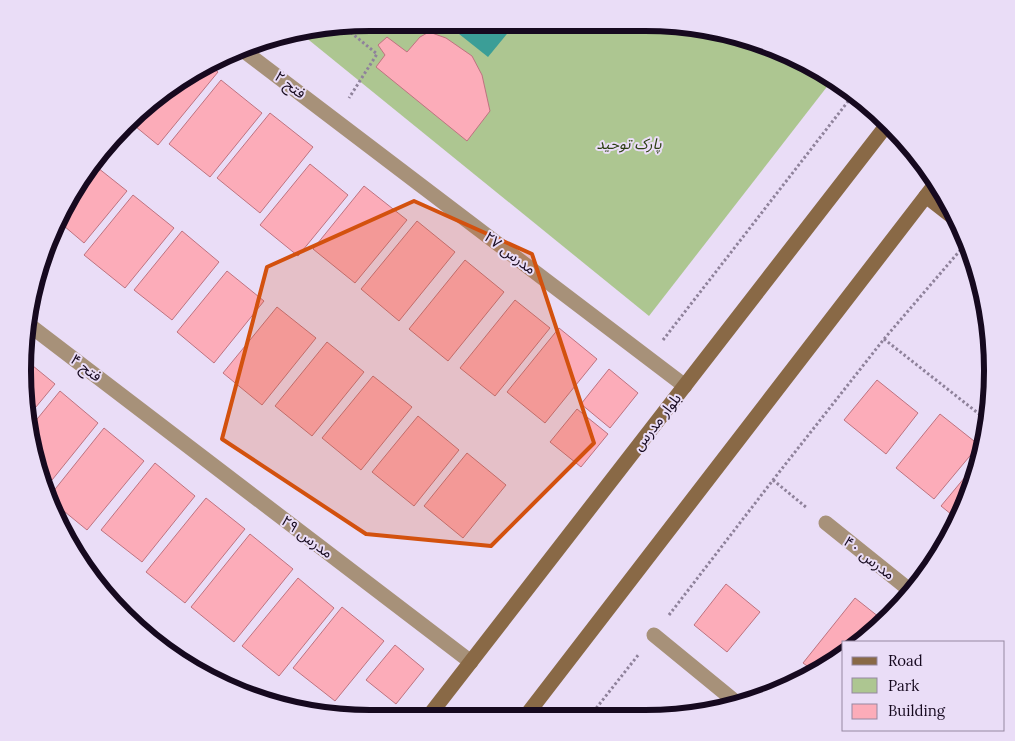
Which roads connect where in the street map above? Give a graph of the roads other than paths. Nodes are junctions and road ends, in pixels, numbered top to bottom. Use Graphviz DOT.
graph roads {
  1 [pos="248,54"];
  2 [pos="335,120"];
  3 [pos="883,130"];
  4 [pos="931,189"];
  5 [pos="926,196"];
  6 [pos="943,210"];
  7 [pos="34,328"];
  8 [pos="685,386"];
  9 [pos="143,412"];
  10 [pos="826,523"];
  11 [pos="906,587"];
  12 [pos="654,635"];
  13 [pos="471,662"];
  14 [pos="731,698"];
  15 [pos="433,710"];
  16 [pos="530,710"];
  1 -- 2 [label="street, فتح ۲"];
  2 -- 8 [label="street, مدرس ۲۷"];
  3 -- 8 [label="main road, بلوار مدرس"];
  4 -- 5 [label="main road"];
  5 -- 6 [label="main road"];
  5 -- 16 [label="main road"];
  7 -- 9 [label="street, فتح ۴"];
  8 -- 13 [label="main road, بلوار مدرس"];
  9 -- 13 [label="street, مدرس ۲۹"];
  10 -- 11 [label="street, مدرس ۴۰"];
  12 -- 14 [label="street"];
  13 -- 15 [label="main road, بلوار مدرس"];
}
